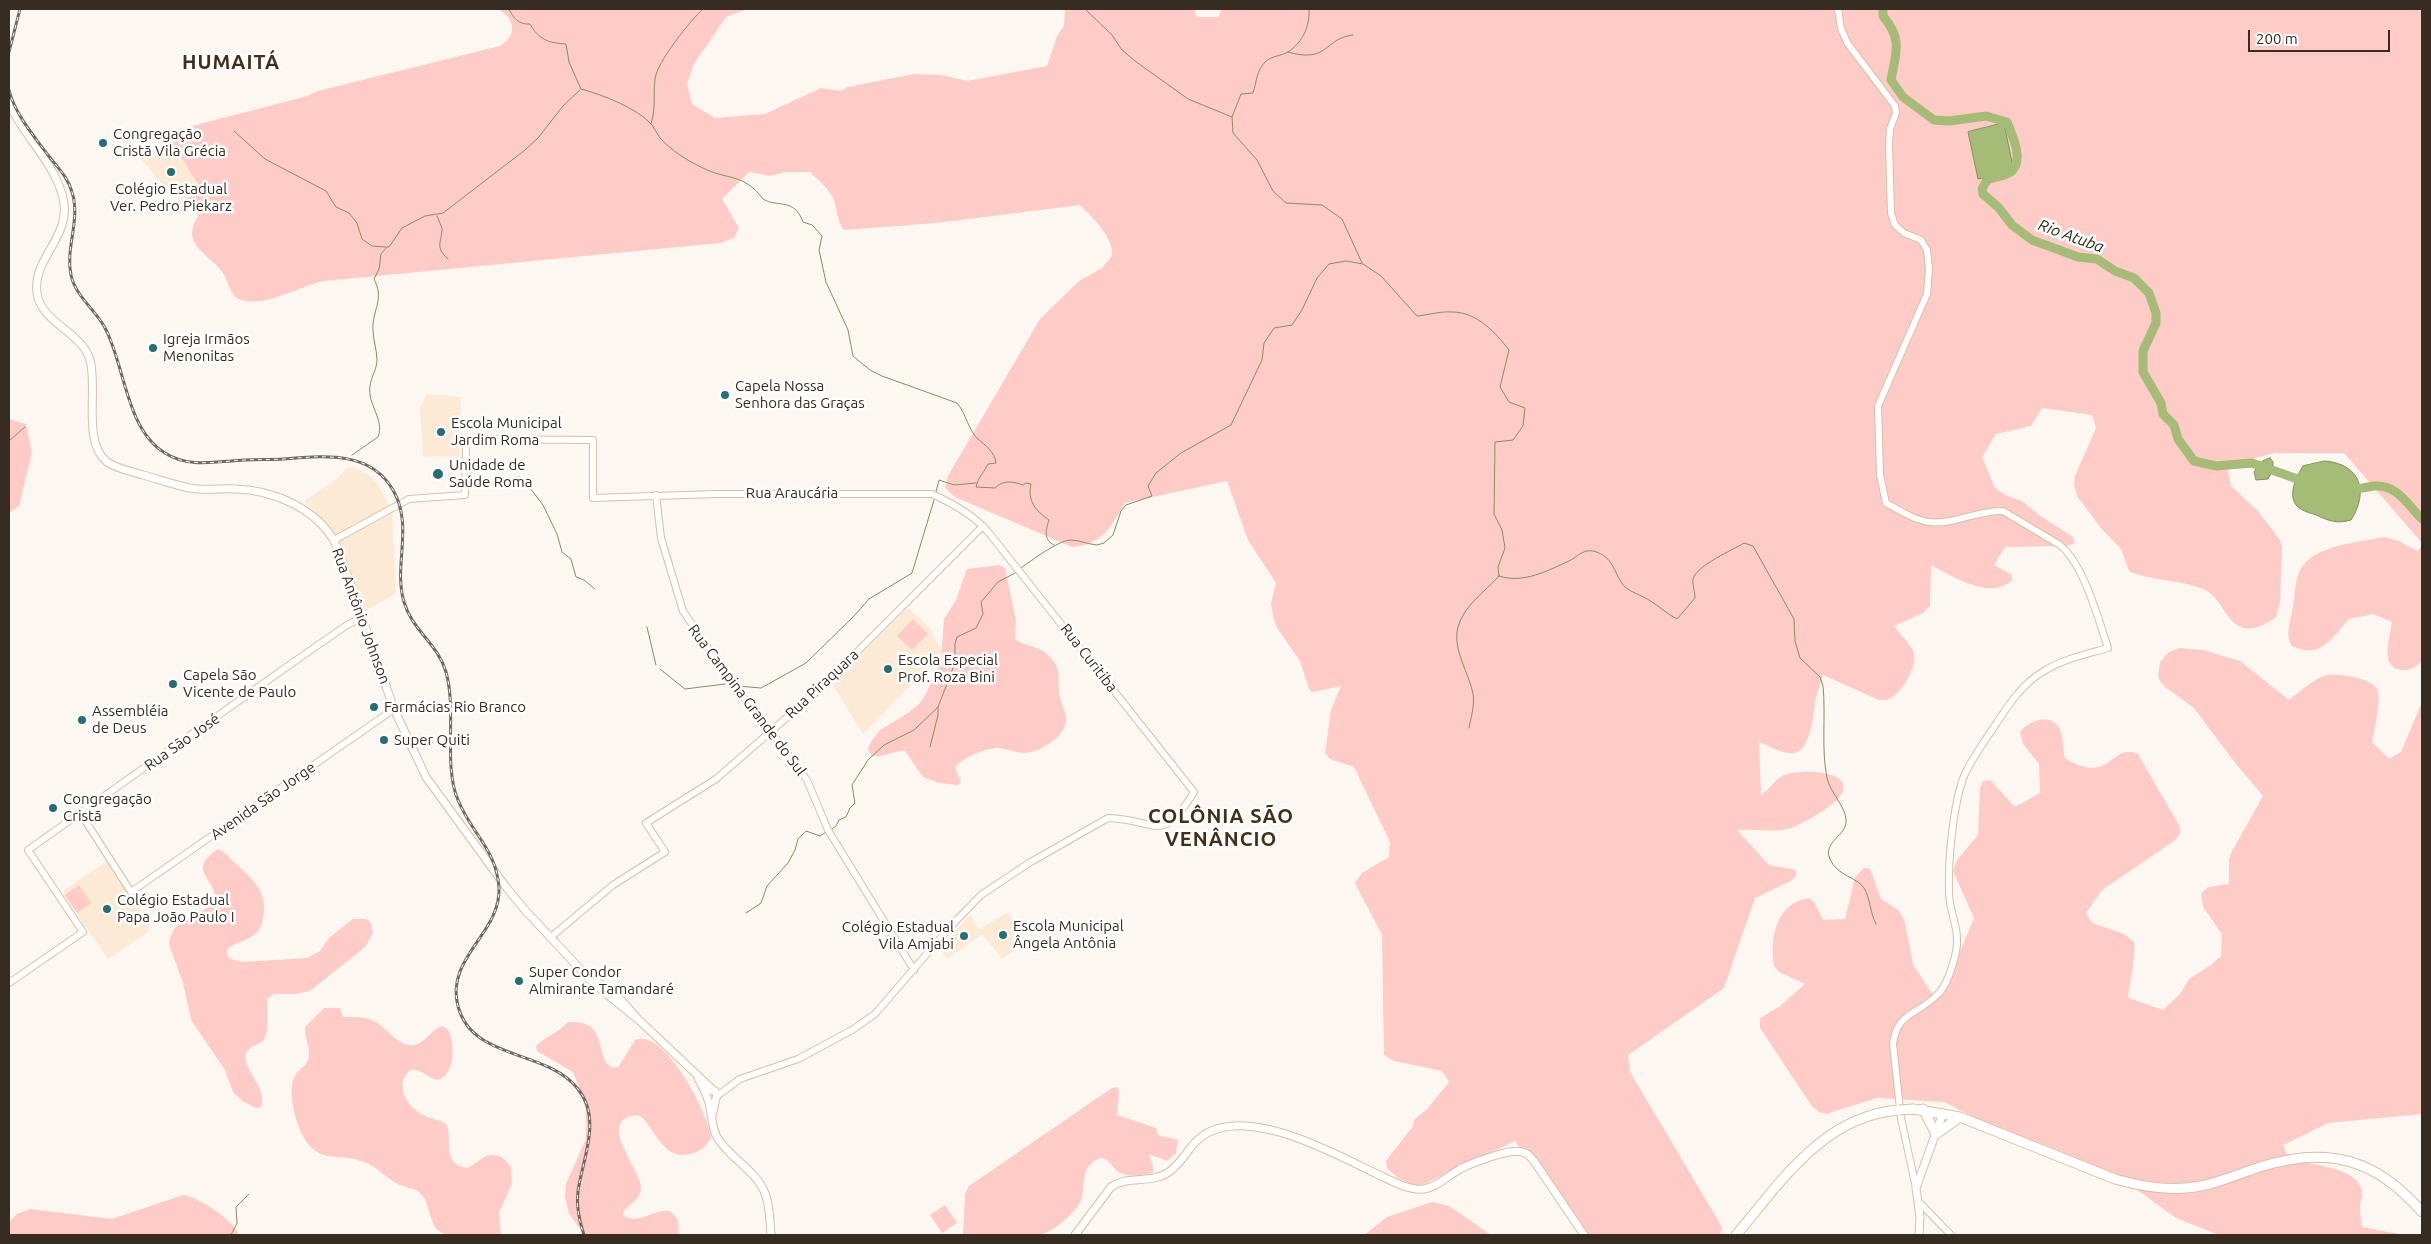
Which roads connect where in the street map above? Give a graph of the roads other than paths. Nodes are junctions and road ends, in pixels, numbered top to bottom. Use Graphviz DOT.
graph roads {
  1 [pos="1838,9"];
  2 [pos="9,103"];
  3 [pos="656,496"];
  4 [pos="983,526"];
  5 [pos="334,540"];
  6 [pos="361,618"];
  7 [pos="394,710"];
  8 [pos="771,731"];
  9 [pos="82,814"];
  10 [pos="551,936"];
  11 [pos="914,970"];
  12 [pos="9,983"];
  13 [pos="696,1073"];
  14 [pos="715,1094"];
  15 [pos="707,1098"];
  16 [pos="1923,1109"];
  17 [pos="1943,1112"];
  18 [pos="1960,1117"];
  19 [pos="711,1121"];
  20 [pos="1936,1134"];
  21 [pos="1916,1188"];
  22 [pos="1918,1201"];
  23 [pos="2422,1212"];
  24 [pos="771,1235"];
  25 [pos="1075,1235"];
  26 [pos="1584,1235"];
  27 [pos="1736,1235"];
  28 [pos="1919,1235"];
  29 [pos="1951,1235"];
  1 -- 21 [label="street"];
  2 -- 5 [label="main road, Rua Antônio Johnson"];
  3 -- 4 [label="street, Rua Araucária"];
  3 -- 5 [label="street, Rua Araucária"];
  3 -- 8 [label="street, Rua Campina Grande do Sul"];
  4 -- 8 [label="street, Rua Piraquara"];
  4 -- 11 [label="street, Rua Curitiba"];
  5 -- 6 [label="main road, Rua Antônio Johnson"];
  6 -- 7 [label="main road, Rua Antônio Johnson"];
  6 -- 9 [label="street, Rua São José"];
  7 -- 9 [label="street, Avenida São Jorge"];
  7 -- 10 [label="main road, Rua Antônio Johnson"];
  8 -- 10 [label="street, Rua Piraquara"];
  8 -- 11 [label="street, Rua Campina Grande do Sul"];
  9 -- 12 [label="street, Rua São José"];
  10 -- 13 [label="main road, Rua Antônio Johnson"];
  11 -- 14 [label="street"];
  13 -- 14 [label="main road, Rua Antônio Johnson"];
  13 -- 15 [label="main road, Rua Antônio Johnson"];
  14 -- 15 [label="main road"];
  14 -- 15 [label="main road"];
  14 -- 19 [label="main road"];
  15 -- 19 [label="main road, Rua Antônio Johnson"];
  16 -- 17 [label="highway"];
  16 -- 20 [label="highway"];
  16 -- 27 [label="highway, bridge"];
  17 -- 18 [label="highway"];
  17 -- 20 [label="main road"];
  18 -- 20 [label="highway"];
  18 -- 23 [label="highway"];
  19 -- 24 [label="main road, Rua Antônio Johnson"];
  20 -- 21 [label="main road"];
  21 -- 22 [label="main road"];
  22 -- 28 [label="main road"];
  22 -- 29 [label="street"];
  25 -- 26 [label="main road"];
}
